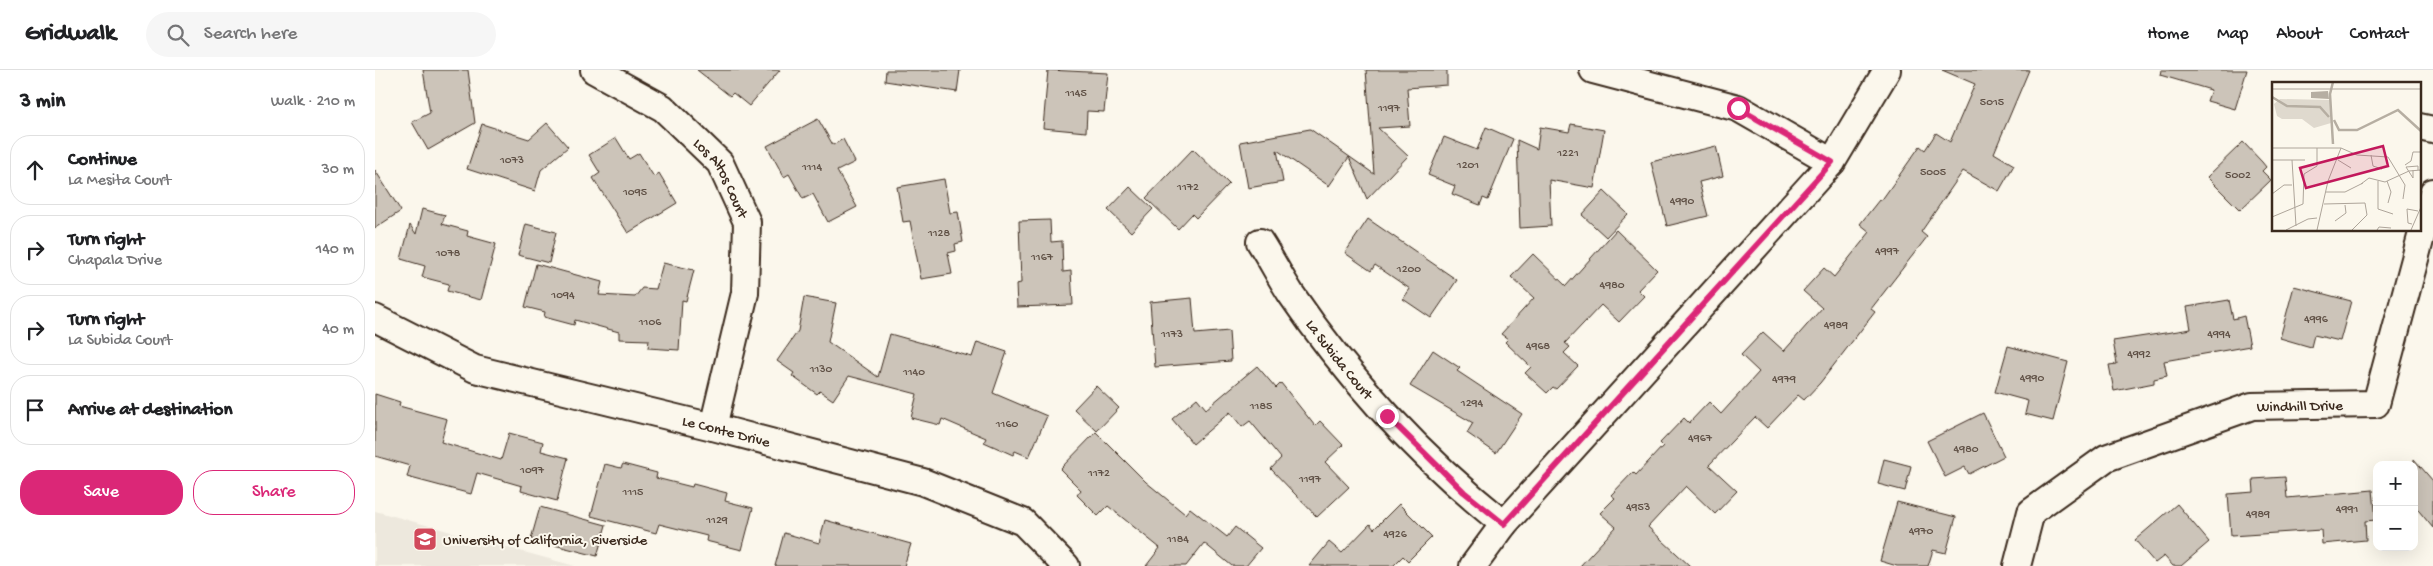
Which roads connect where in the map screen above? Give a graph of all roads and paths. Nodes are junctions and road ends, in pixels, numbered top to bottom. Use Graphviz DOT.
graph roads {
  1 [pos="594,70"];
  2 [pos="1593,70"];
  3 [pos="1887,70"];
  4 [pos="1832,162"];
  5 [pos="2433,192"];
  6 [pos="1260,242"];
  7 [pos="375,318"];
  8 [pos="713,427"];
  9 [pos="1504,524"];
  10 [pos="1066,566"];
  11 [pos="1473,566"];
  12 [pos="2017,566"];
  1 -- 8 [label="street, Los Altos Court"];
  2 -- 4 [label="street"];
  3 -- 4 [label="street"];
  4 -- 9 [label="street"];
  5 -- 12 [label="street, Windhill Drive"];
  6 -- 9 [label="street, La Subida Court"];
  7 -- 8 [label="street, Le Conte Drive"];
  8 -- 10 [label="street, Le Conte Drive"];
  9 -- 11 [label="street"];
}
